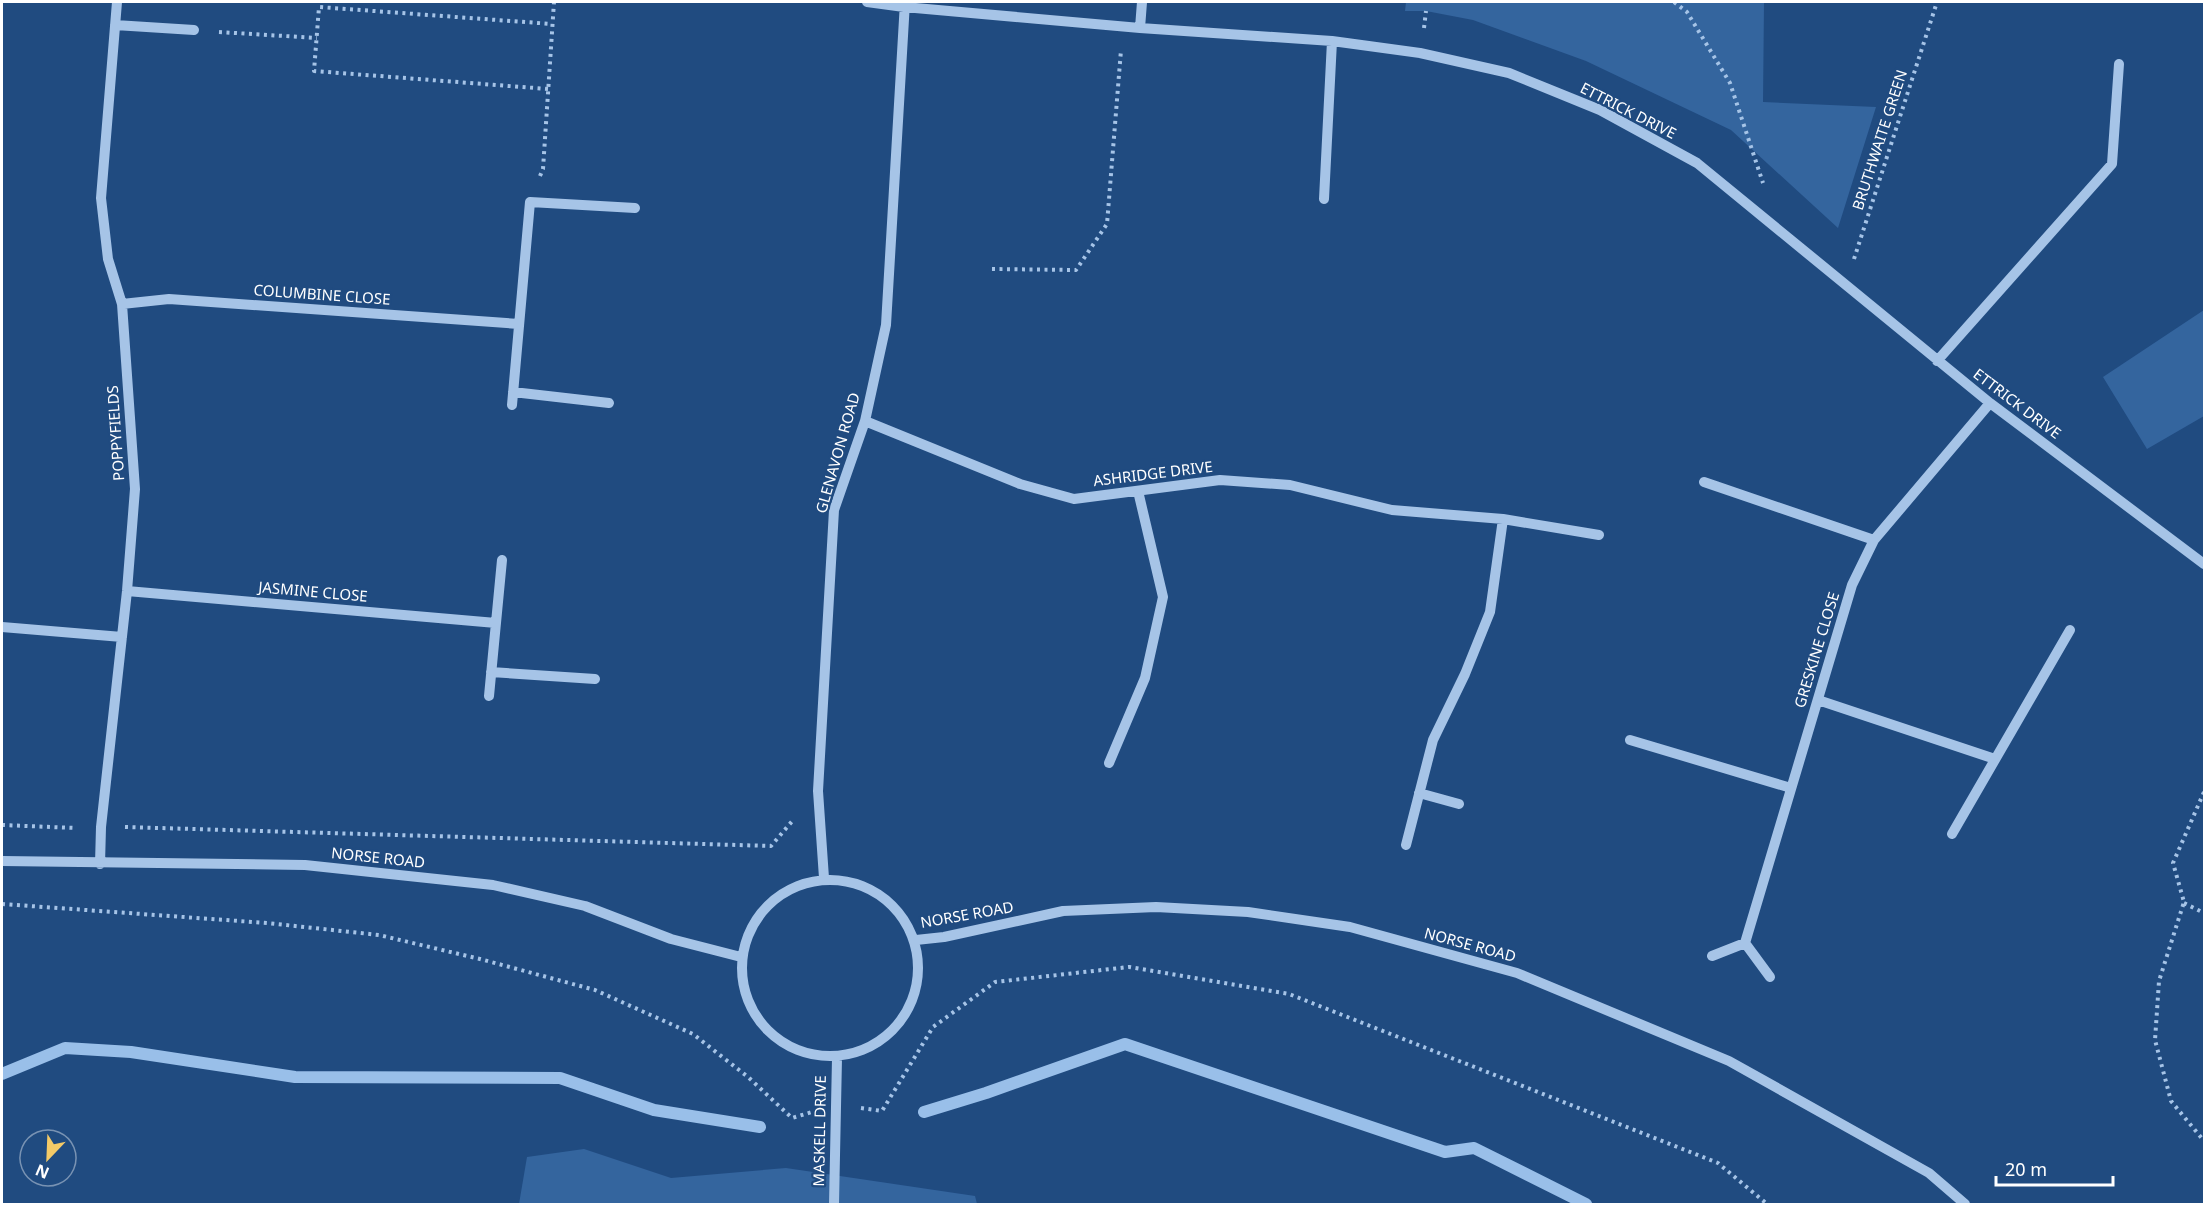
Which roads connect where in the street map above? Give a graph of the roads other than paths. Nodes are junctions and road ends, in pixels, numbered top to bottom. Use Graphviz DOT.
graph roads {
  1 [pos="117,2"];
  2 [pos="867,2"];
  3 [pos="1142,2"];
  4 [pos="905,4"];
  5 [pos="115,25"];
  6 [pos="1140,28"];
  7 [pos="194,30"];
  8 [pos="1332,41"];
  9 [pos="2119,64"];
  10 [pos="1324,199"];
  11 [pos="635,208"];
  12 [pos="122,304"];
  13 [pos="519,324"];
  14 [pos="1937,361"];
  15 [pos="513,392"];
  16 [pos="609,403"];
  17 [pos="1990,403"];
  18 [pos="512,405"];
  19 [pos="865,421"];
  20 [pos="1704,482"];
  21 [pos="1138,491"];
  22 [pos="1503,519"];
  23 [pos="1599,535"];
  24 [pos="1874,540"];
  25 [pos="502,560"];
  26 [pos="2205,564"];
  27 [pos="127,591"];
  28 [pos="496,623"];
  29 [pos="2,627"];
  30 [pos="2070,630"];
  31 [pos="122,637"];
  32 [pos="491,672"];
  33 [pos="595,679"];
  34 [pos="489,696"];
  35 [pos="1818,700"];
  36 [pos="1630,741"];
  37 [pos="1995,759"];
  38 [pos="1109,763"];
  39 [pos="1791,788"];
  40 [pos="1419,793"];
  41 [pos="1459,804"];
  42 [pos="1952,834"];
  43 [pos="1406,845"];
  44 [pos="2,861"];
  45 [pos="100,864"];
  46 [pos="824,878"];
  47 [pos="916,940"];
  48 [pos="1744,943"];
  49 [pos="1712,956"];
  50 [pos="741,957"];
  51 [pos="1770,977"];
  52 [pos="837,1058"];
  53 [pos="834,1204"];
  54 [pos="1965,1204"];
  1 -- 5 [label="street, POPPYFIELDS"];
  2 -- 4 [label="street, ETTRICK DRIVE"];
  3 -- 6 [label="street"];
  4 -- 6 [label="street, ETTRICK DRIVE"];
  4 -- 19 [label="street, GLENAVON ROAD"];
  5 -- 7 [label="street"];
  5 -- 12 [label="street, POPPYFIELDS"];
  6 -- 8 [label="street, ETTRICK DRIVE"];
  8 -- 10 [label="street"];
  8 -- 14 [label="street, ETTRICK DRIVE"];
  9 -- 14 [label="street"];
  11 -- 13 [label="street"];
  12 -- 13 [label="street, COLUMBINE CLOSE"];
  12 -- 27 [label="street, POPPYFIELDS"];
  13 -- 15 [label="street"];
  14 -- 17 [label="street, ETTRICK DRIVE"];
  15 -- 16 [label="street"];
  15 -- 18 [label="street"];
  17 -- 24 [label="street, GRESKINE CLOSE"];
  17 -- 26 [label="street, ETTRICK DRIVE"];
  19 -- 21 [label="street, ASHRIDGE DRIVE"];
  19 -- 46 [label="street, GLENAVON ROAD"];
  20 -- 24 [label="street"];
  21 -- 22 [label="street, ASHRIDGE DRIVE"];
  21 -- 38 [label="street"];
  22 -- 23 [label="street, ASHRIDGE DRIVE"];
  22 -- 40 [label="street"];
  24 -- 35 [label="street, GRESKINE CLOSE"];
  25 -- 28 [label="street"];
  27 -- 28 [label="street, JASMINE CLOSE"];
  27 -- 31 [label="street, POPPYFIELDS"];
  28 -- 32 [label="street"];
  29 -- 31 [label="street"];
  30 -- 37 [label="street"];
  31 -- 45 [label="street, POPPYFIELDS"];
  32 -- 33 [label="street"];
  32 -- 34 [label="street"];
  35 -- 37 [label="street"];
  35 -- 39 [label="street, GRESKINE CLOSE"];
  36 -- 39 [label="street"];
  37 -- 42 [label="street"];
  39 -- 48 [label="street, GRESKINE CLOSE"];
  40 -- 41 [label="street"];
  40 -- 43 [label="street"];
  44 -- 45 [label="street, NORSE ROAD"];
  45 -- 50 [label="street, NORSE ROAD"];
  46 -- 47 [label="street, NORSE ROAD"];
  46 -- 50 [label="street, NORSE ROAD"];
  47 -- 52 [label="street, NORSE ROAD"];
  47 -- 54 [label="street, NORSE ROAD"];
  48 -- 49 [label="street"];
  48 -- 51 [label="street"];
  50 -- 52 [label="street, NORSE ROAD"];
  52 -- 53 [label="street, MASKELL DRIVE"];
}
